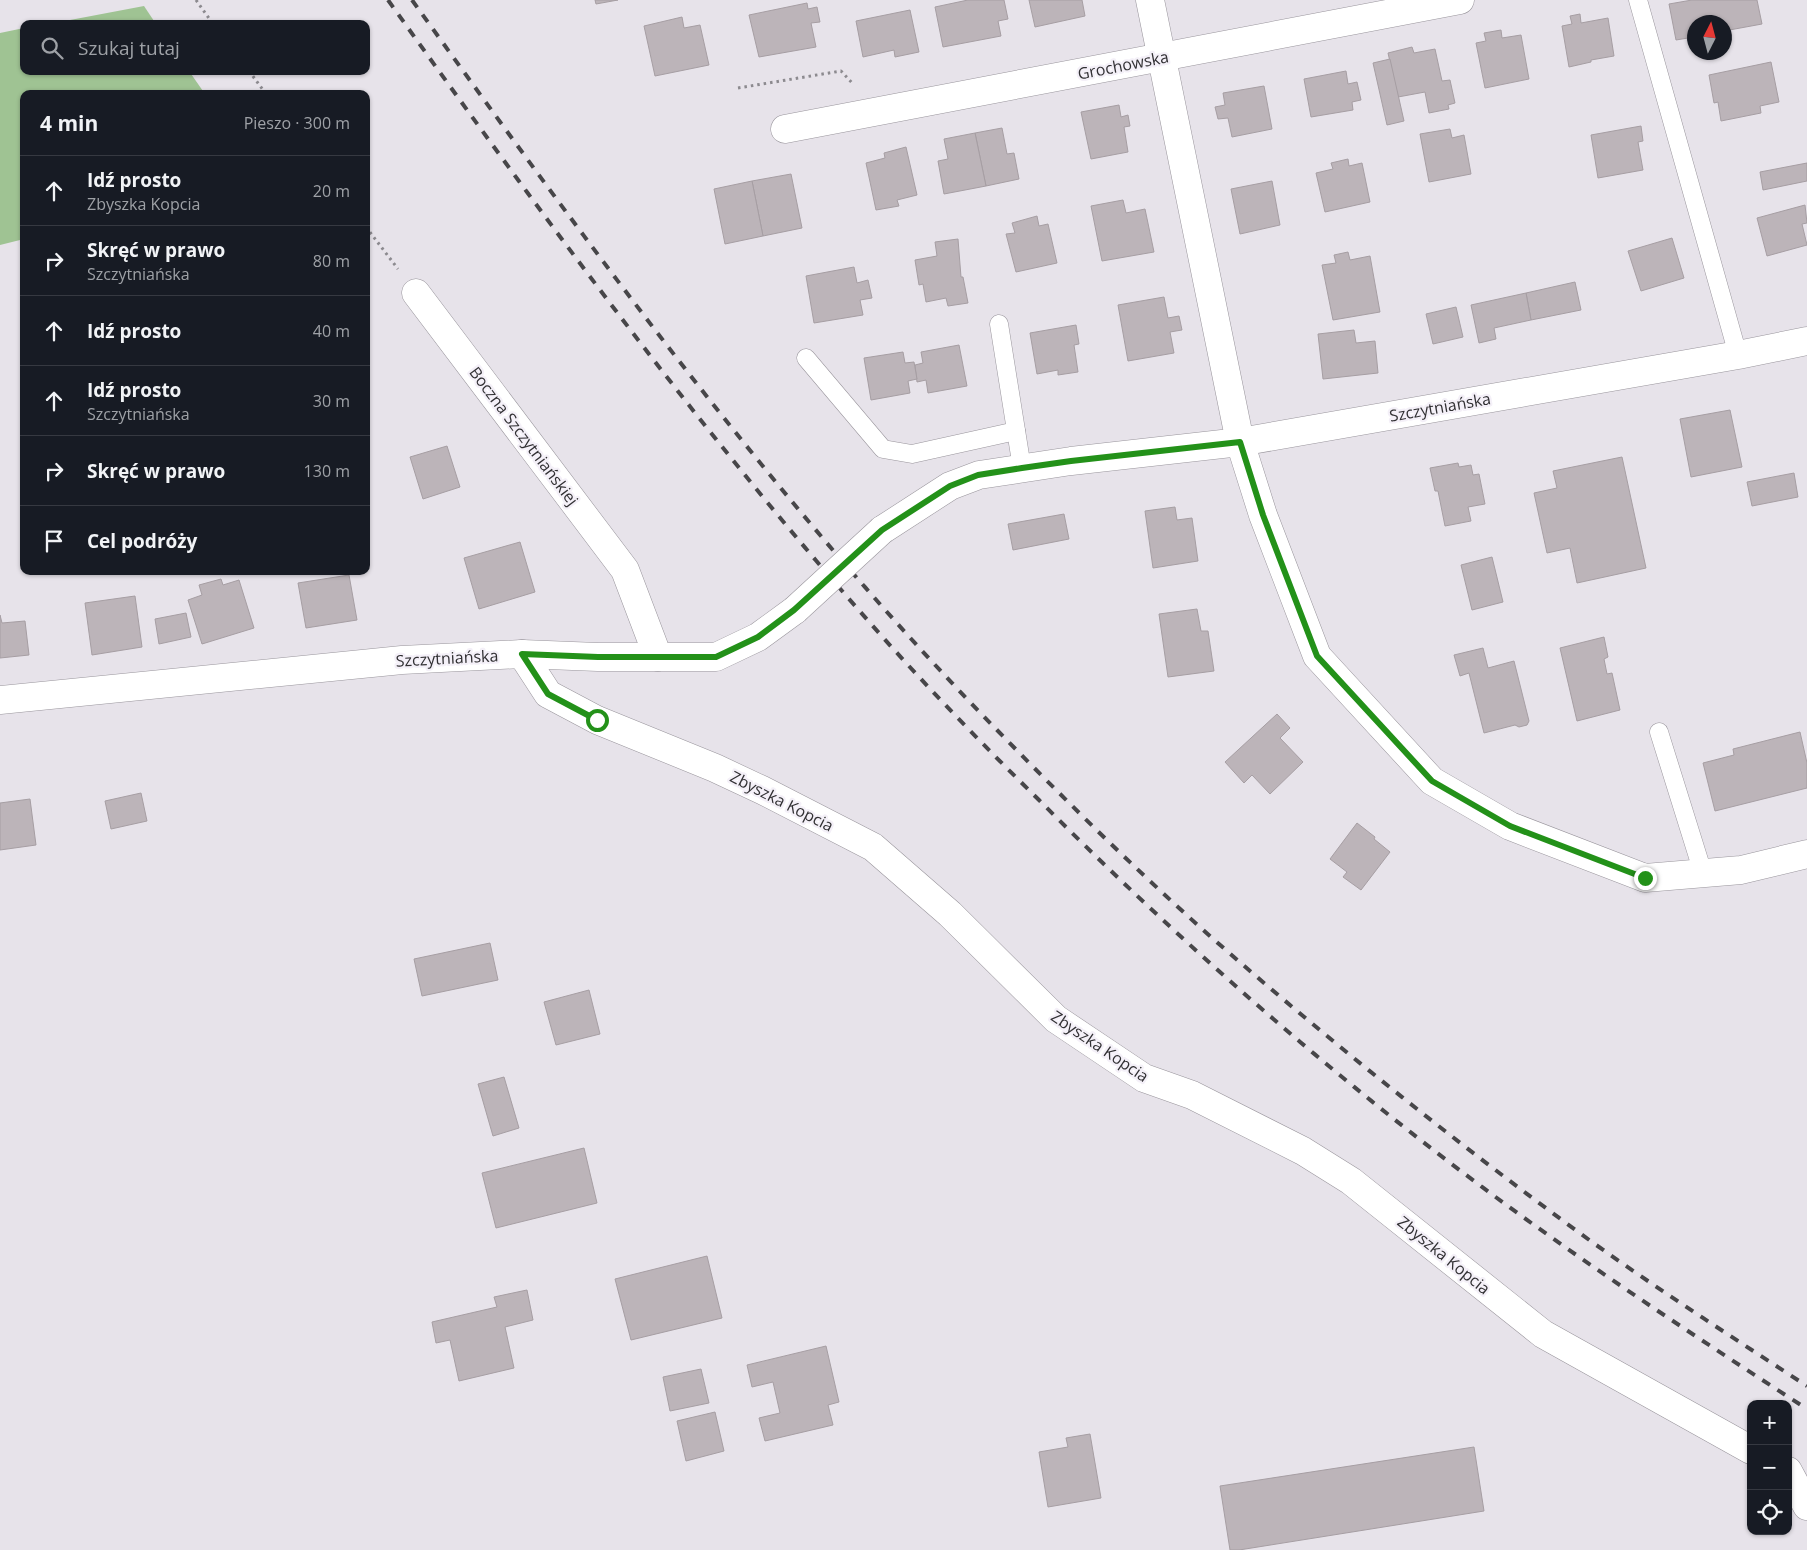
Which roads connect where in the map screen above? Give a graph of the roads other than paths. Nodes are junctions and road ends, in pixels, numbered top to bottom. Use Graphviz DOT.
graph roads {
  1 [pos="1150,0"];
  2 [pos="1460,0"];
  3 [pos="1638,0"];
  4 [pos="1162,57"];
  5 [pos="785,129"];
  6 [pos="416,293"];
  7 [pos="999,324"];
  8 [pos="1807,341"];
  9 [pos="1738,355"];
  10 [pos="806,358"];
  11 [pos="1016,431"];
  12 [pos="1240,442"];
  13 [pos="1022,468"];
  14 [pos="522,654"];
  15 [pos="658,657"];
  16 [pos="0,700"];
  17 [pos="1659,732"];
  18 [pos="1807,854"];
  19 [pos="1703,873"];
  20 [pos="1747,1448"];
  21 [pos="1792,1478"];
  22 [pos="1807,1506"];
  1 -- 4 [label="street"];
  2 -- 4 [label="street, Grochowska"];
  3 -- 9 [label="lane"];
  4 -- 5 [label="street, Grochowska"];
  4 -- 12 [label="street"];
  6 -- 15 [label="street, Boczna Szczytniańskiej"];
  7 -- 11 [label="lane"];
  8 -- 9 [label="street, Szczytniańska"];
  9 -- 12 [label="street, Szczytniańska"];
  10 -- 11 [label="lane"];
  11 -- 13 [label="lane"];
  12 -- 13 [label="street, Szczytniańska"];
  12 -- 19 [label="street"];
  13 -- 15 [label="street, Szczytniańska, bridge"];
  14 -- 15 [label="street, Szczytniańska"];
  14 -- 16 [label="street, Szczytniańska"];
  14 -- 20 [label="street, Zbyszka Kopcia"];
  17 -- 19 [label="lane"];
  18 -- 19 [label="street"];
  21 -- 22 [label="street"];
}
